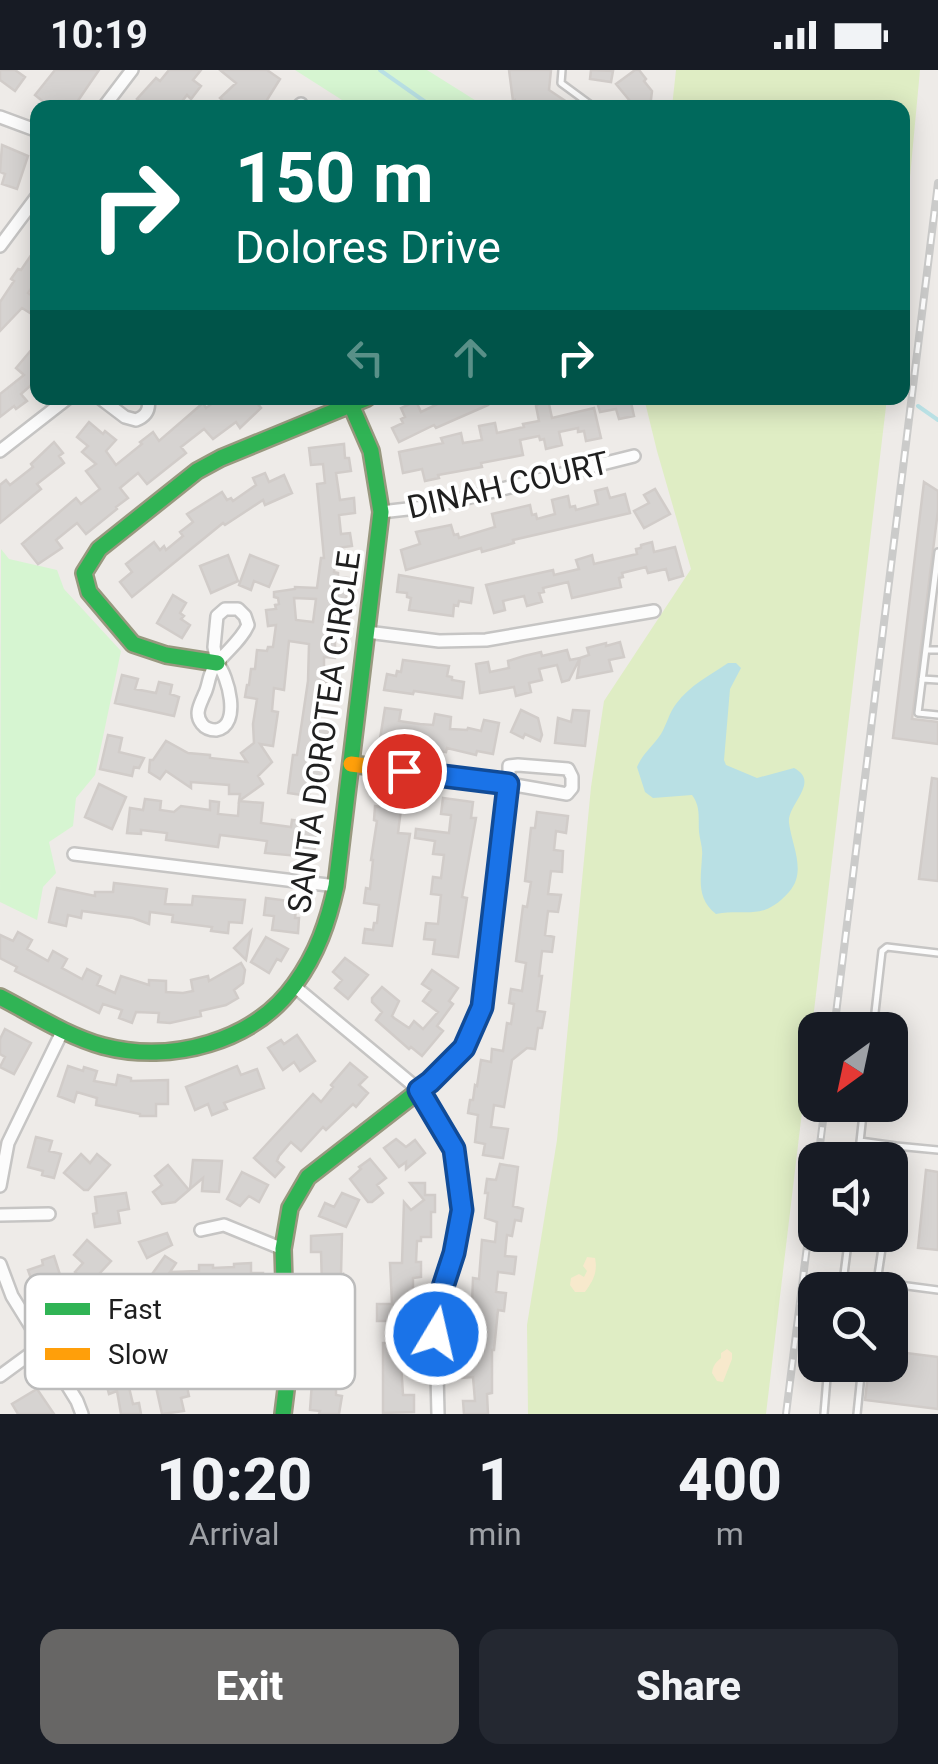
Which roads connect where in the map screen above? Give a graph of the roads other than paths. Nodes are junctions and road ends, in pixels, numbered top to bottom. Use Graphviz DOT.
graph roads {
  1 [pos="132,70"];
  2 [pos="562,70"];
  3 [pos="109,100"];
  4 [pos="584,100"];
  5 [pos="0,117"];
  6 [pos="30,129"];
  7 [pos="30,206"];
  8 [pos="0,246"];
  9 [pos="59,405"];
  10 [pos="110,405"];
  11 [pos="149,405"];
  12 [pos="344,405"];
  13 [pos="357,405"];
  14 [pos="0,451"];
  15 [pos="634,456"];
  16 [pos="381,512"];
  17 [pos="938,552"];
  18 [pos="654,611"];
  19 [pos="934,613"];
  20 [pos="367,632"];
  21 [pos="926,650"];
  22 [pos="938,650"];
  23 [pos="217,663"];
  24 [pos="922,678"];
  25 [pos="938,680"];
  26 [pos="938,715"];
  27 [pos="351,764"];
  28 [pos="508,784"];
  29 [pos="74,854"];
  30 [pos="336,886"];
  31 [pos="938,953"];
  32 [pos="294,986"];
  33 [pos="0,996"];
  34 [pos="874,1012"];
  35 [pos="63,1030"];
  36 [pos="419,1090"];
  37 [pos="862,1122"];
  38 [pos="860,1142"];
  39 [pos="908,1147"];
  40 [pos="938,1150"];
  41 [pos="0,1186"];
  42 [pos="50,1214"];
  43 [pos="0,1215"];
  44 [pos="202,1230"];
  45 [pos="283,1249"];
  46 [pos="881,1252"];
  47 [pos="0,1264"];
  48 [pos="284,1274"];
  49 [pos="938,1290"];
  50 [pos="25,1318"];
  51 [pos="25,1358"];
  52 [pos="0,1376"];
  53 [pos="827,1382"];
  54 [pos="860,1382"];
  55 [pos="69,1389"];
  56 [pos="286,1389"];
  57 [pos="82,1414"];
  58 [pos="283,1414"];
  59 [pos="438,1414"];
  60 [pos="824,1414"];
  61 [pos="857,1414"];
  1 -- 3 [label="street"];
  2 -- 4 [label="lane"];
  5 -- 6 [label="street"];
  7 -- 8 [label="street"];
  9 -- 14 [label="street"];
  10 -- 11 [label="street"];
  12 -- 23 [label="street"];
  13 -- 16 [label="street, SANTA DOROTEA CIRCLE"];
  15 -- 16 [label="street, DINAH COURT"];
  16 -- 20 [label="street, SANTA DOROTEA CIRCLE"];
  17 -- 19 [label="lane"];
  18 -- 20 [label="street"];
  19 -- 21 [label="lane"];
  20 -- 27 [label="street, SANTA DOROTEA CIRCLE"];
  21 -- 22 [label="lane"];
  21 -- 24 [label="lane"];
  23 -- 23 [label="street"];
  24 -- 25 [label="lane"];
  24 -- 26 [label="lane"];
  27 -- 28 [label="street"];
  27 -- 30 [label="street, SANTA DOROTEA CIRCLE"];
  28 -- 28 [label="street"];
  28 -- 36 [label="street"];
  29 -- 30 [label="street"];
  30 -- 32 [label="street, SANTA DOROTEA CIRCLE"];
  31 -- 34 [label="lane"];
  32 -- 35 [label="street, SANTA DOROTEA CIRCLE"];
  32 -- 36 [label="street"];
  33 -- 35 [label="street, SANTA DOROTEA CIRCLE"];
  35 -- 41 [label="street"];
  36 -- 45 [label="street"];
  36 -- 59 [label="street"];
  37 -- 38 [label="lane"];
  39 -- 40 [label="lane"];
  42 -- 43 [label="street"];
  44 -- 45 [label="street"];
  45 -- 48 [label="street"];
  46 -- 49 [label="lane"];
  47 -- 50 [label="street"];
  51 -- 52 [label="street"];
  53 -- 60 [label="lane"];
  54 -- 61 [label="lane"];
  55 -- 57 [label="street"];
  56 -- 58 [label="street"];
}
